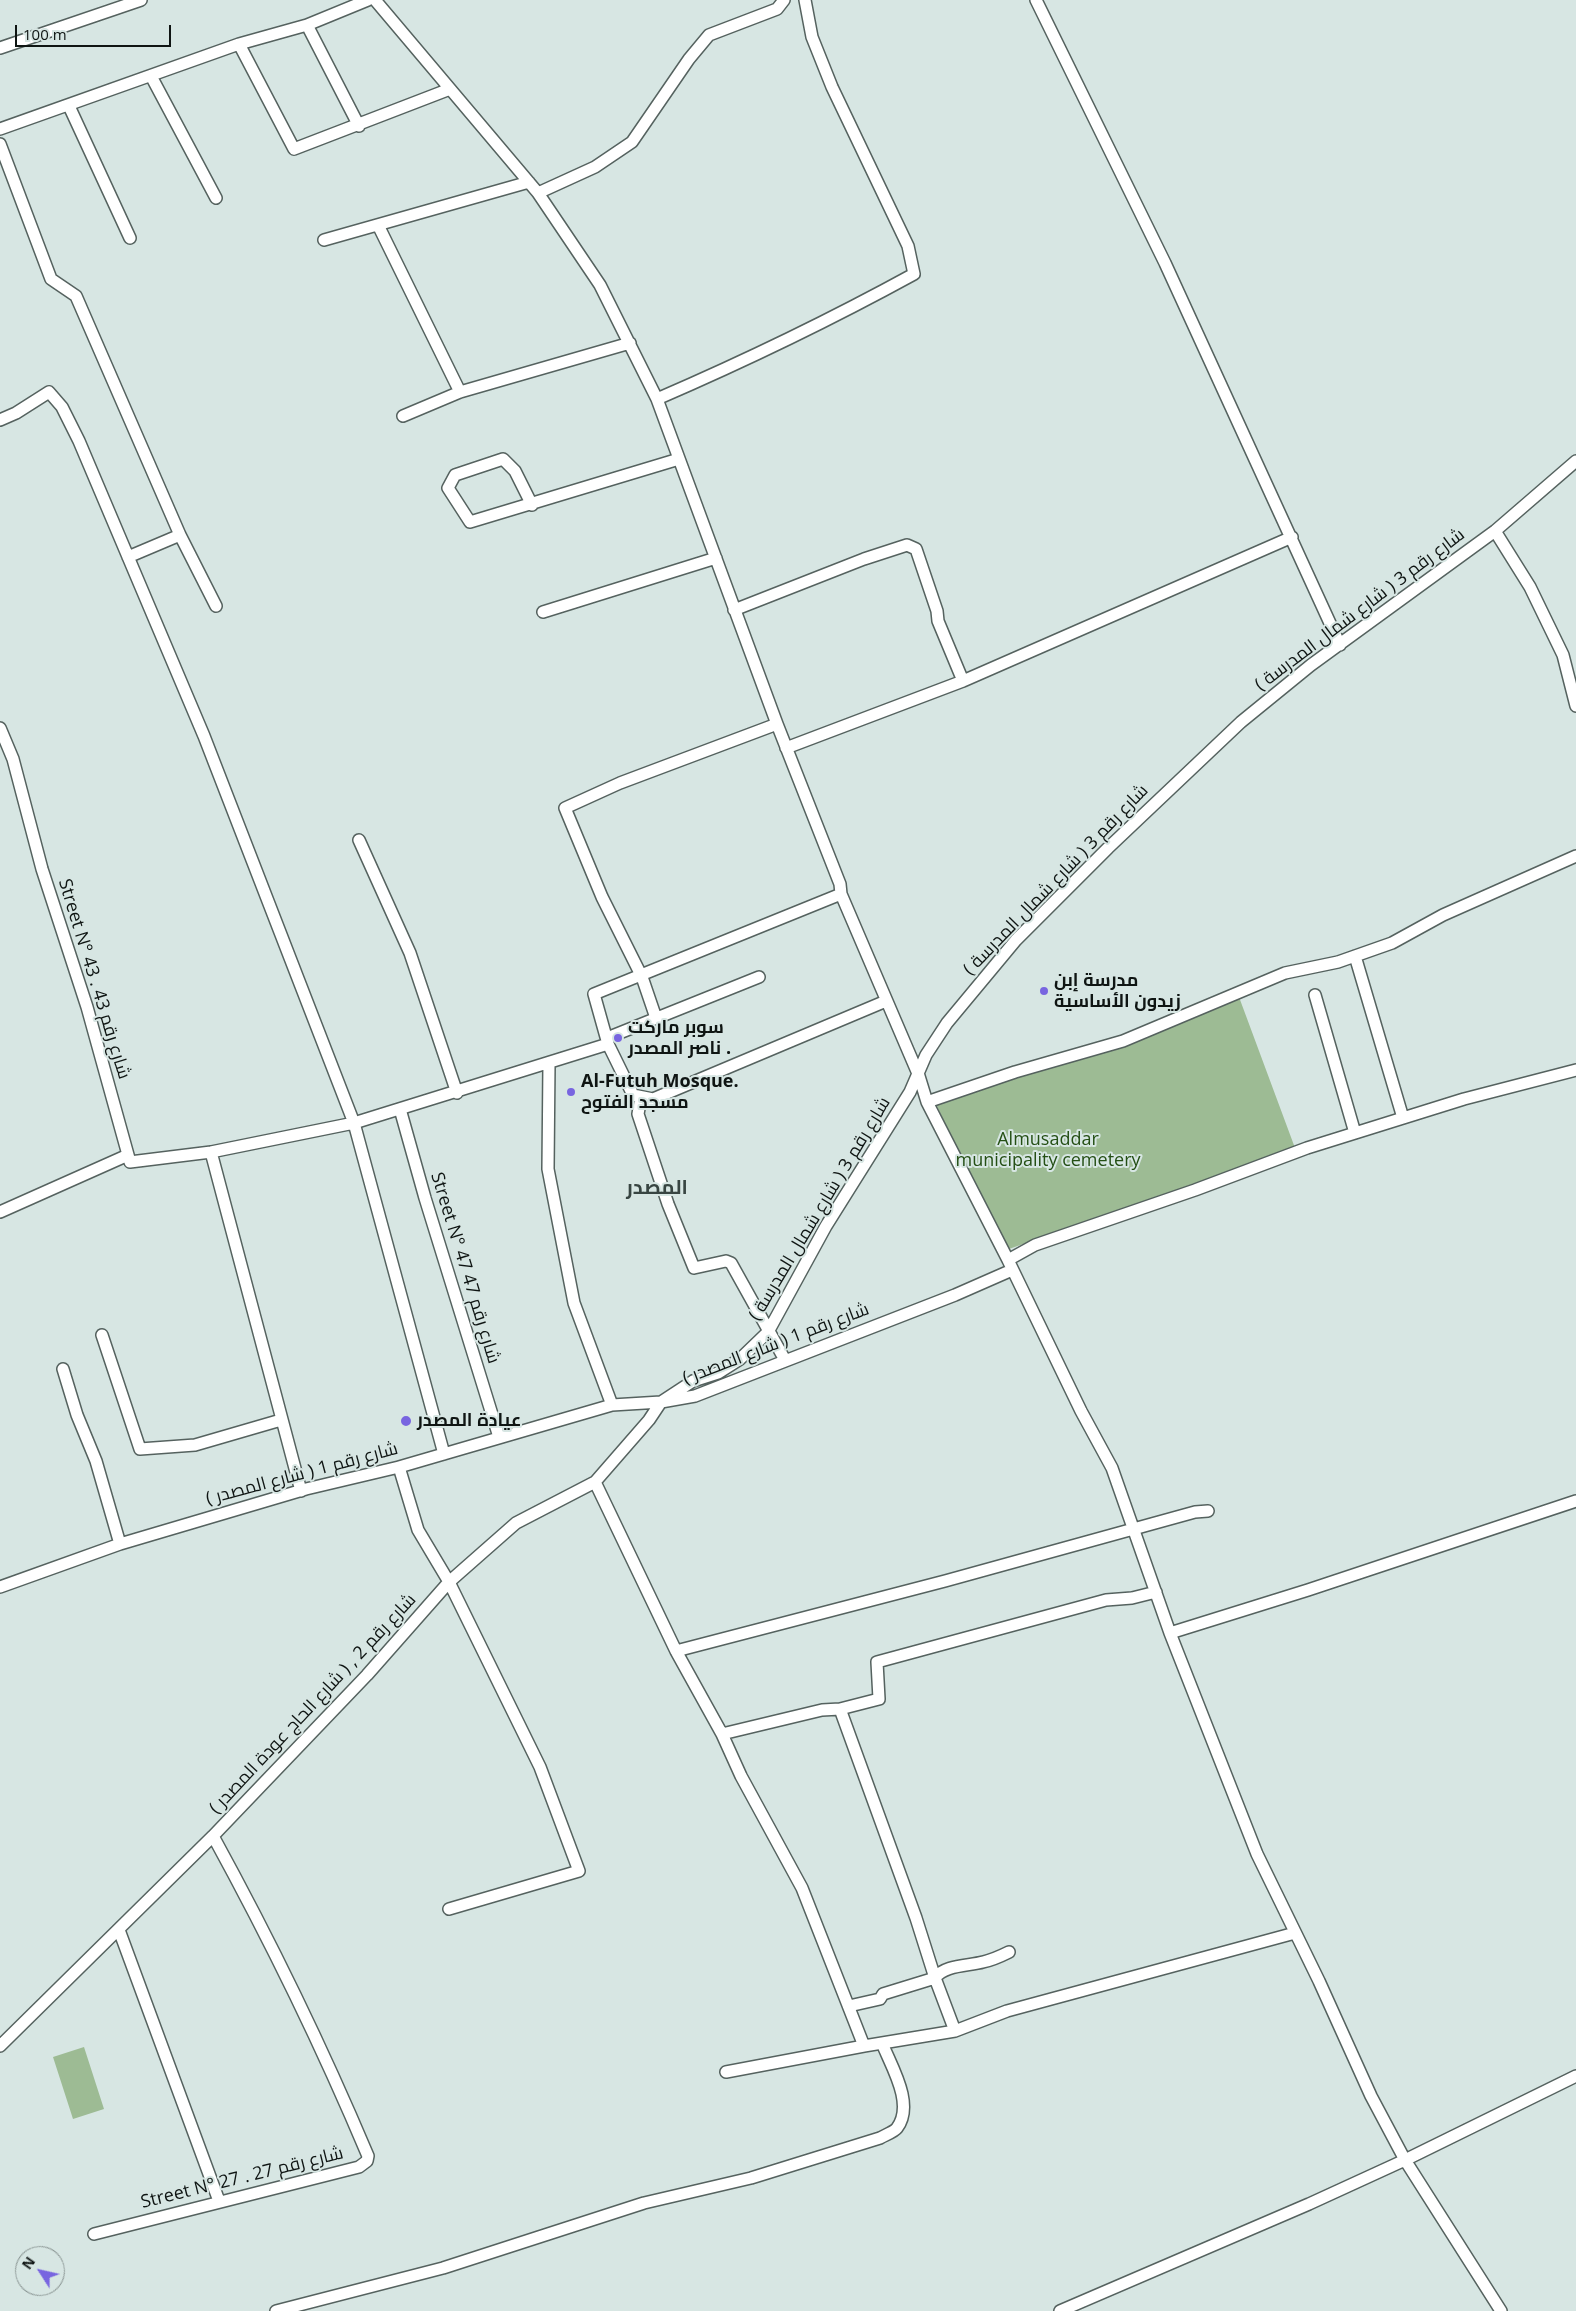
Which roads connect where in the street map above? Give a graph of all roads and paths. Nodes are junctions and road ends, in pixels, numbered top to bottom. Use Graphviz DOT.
graph roads {
  1 [pos="140,0"];
  2 [pos="368,0"];
  3 [pos="376,0"];
  4 [pos="784,0"];
  5 [pos="805,0"];
  6 [pos="1036,0"];
  7 [pos="307,25"];
  8 [pos="239,44"];
  9 [pos="0,48"];
  10 [pos="151,76"];
  11 [pos="450,89"];
  12 [pos="69,106"];
  13 [pos="359,126"];
  14 [pos="0,130"];
  15 [pos="0,144"];
  16 [pos="529,182"];
  17 [pos="538,192"];
  18 [pos="216,198"];
  19 [pos="378,224"];
  20 [pos="130,238"];
  21 [pos="324,240"];
  22 [pos="630,343"];
  23 [pos="460,392"];
  24 [pos="656,399"];
  25 [pos="403,416"];
  26 [pos="0,420"];
  27 [pos="679,459"];
  28 [pos="1576,462"];
  29 [pos="532,505"];
  30 [pos="1495,531"];
  31 [pos="180,535"];
  32 [pos="1292,537"];
  33 [pos="128,558"];
  34 [pos="716,558"];
  35 [pos="216,606"];
  36 [pos="734,610"];
  37 [pos="543,612"];
  38 [pos="1340,645"];
  39 [pos="963,681"];
  40 [pos="1576,706"];
  41 [pos="777,724"];
  42 [pos="0,728"];
  43 [pos="786,748"];
  44 [pos="359,840"];
  45 [pos="1576,856"];
  46 [pos="841,894"];
  47 [pos="1355,956"];
  48 [pos="642,977"];
  49 [pos="759,977"];
  50 [pos="1314,995"];
  51 [pos="886,1002"];
  52 [pos="656,1018"];
  53 [pos="608,1041"];
  54 [pos="549,1063"];
  55 [pos="1576,1070"];
  56 [pos="919,1076"];
  57 [pos="457,1093"];
  58 [pos="640,1097"];
  59 [pos="927,1102"];
  60 [pos="400,1109"];
  61 [pos="1403,1118"];
  62 [pos="354,1123"];
  63 [pos="1355,1133"];
  64 [pos="211,1152"];
  65 [pos="128,1155"];
  66 [pos="0,1212"];
  67 [pos="1010,1265"];
  68 [pos="768,1332"];
  69 [pos="102,1336"];
  70 [pos="785,1360"];
  71 [pos="63,1369"];
  72 [pos="661,1402"];
  73 [pos="612,1406"];
  74 [pos="281,1420"];
  75 [pos="500,1437"];
  76 [pos="444,1454"];
  77 [pos="399,1468"];
  78 [pos="595,1482"];
  79 [pos="301,1491"];
  80 [pos="1576,1501"];
  81 [pos="1208,1511"];
  82 [pos="1133,1529"];
  83 [pos="120,1544"];
  84 [pos="449,1582"];
  85 [pos="0,1587"];
  86 [pos="1156,1592"];
  87 [pos="1170,1633"];
  88 [pos="676,1651"];
  89 [pos="840,1709"];
  90 [pos="722,1734"];
  91 [pos="213,1836"];
  92 [pos="449,1910"];
  93 [pos="120,1930"];
  94 [pos="1295,1933"];
  95 [pos="1009,1952"];
  96 [pos="935,1978"];
  97 [pos="849,2006"];
  98 [pos="955,2031"];
  99 [pos="882,2043"];
  100 [pos="0,2046"];
  101 [pos="864,2046"];
  102 [pos="726,2072"];
  103 [pos="1576,2076"];
  104 [pos="1405,2160"];
  105 [pos="219,2202"];
  106 [pos="94,2234"];
  107 [pos="276,2311"];
  108 [pos="1060,2311"];
  109 [pos="1502,2311"];
  1 -- 9 [label="street"];
  2 -- 7 [label="street"];
  3 -- 11 [label="street"];
  4 -- 17 [label="street"];
  5 -- 24 [label="street"];
  6 -- 32 [label="street"];
  7 -- 8 [label="street"];
  7 -- 13 [label="street"];
  8 -- 10 [label="street"];
  8 -- 13 [label="street"];
  10 -- 12 [label="street"];
  10 -- 18 [label="street"];
  11 -- 13 [label="street"];
  11 -- 16 [label="street"];
  12 -- 14 [label="street"];
  12 -- 20 [label="street"];
  15 -- 31 [label="street"];
  16 -- 17 [label="street"];
  16 -- 19 [label="street"];
  17 -- 22 [label="street"];
  19 -- 21 [label="street"];
  19 -- 23 [label="street"];
  22 -- 23 [label="street"];
  22 -- 24 [label="street"];
  23 -- 25 [label="street"];
  24 -- 27 [label="street"];
  26 -- 33 [label="street"];
  27 -- 29 [label="street"];
  27 -- 34 [label="street"];
  28 -- 30 [label="street, شارع رقم 3 ( شارع شمال المدرسة )"];
  29 -- 29 [label="street"];
  30 -- 38 [label="street, شارع رقم 3 ( شارع شمال المدرسة )"];
  30 -- 40 [label="street"];
  31 -- 33 [label="street"];
  31 -- 35 [label="street"];
  32 -- 38 [label="street"];
  32 -- 39 [label="street"];
  33 -- 62 [label="street"];
  34 -- 36 [label="street"];
  34 -- 37 [label="street"];
  36 -- 39 [label="street"];
  36 -- 41 [label="street"];
  38 -- 56 [label="street, شارع رقم 3 ( شارع شمال المدرسة )"];
  39 -- 43 [label="street"];
  41 -- 43 [label="street"];
  41 -- 48 [label="street"];
  42 -- 65 [label="street, Street N° 43 . شارع رقم 43"];
  43 -- 46 [label="street"];
  44 -- 57 [label="street"];
  45 -- 47 [label="street"];
  46 -- 48 [label="street"];
  46 -- 51 [label="street"];
  47 -- 59 [label="street"];
  47 -- 61 [label="street"];
  48 -- 52 [label="street"];
  48 -- 53 [label="street"];
  49 -- 52 [label="street"];
  50 -- 63 [label="street"];
  51 -- 56 [label="street"];
  51 -- 58 [label="street"];
  52 -- 53 [label="street"];
  53 -- 54 [label="street"];
  53 -- 58 [label="street"];
  54 -- 57 [label="street"];
  54 -- 73 [label="street"];
  55 -- 61 [label="street, شارع رقم 1 ( شارع المصدر )"];
  56 -- 59 [label="street"];
  56 -- 68 [label="street, شارع رقم 3 ( شارع شمال المدرسة )"];
  57 -- 60 [label="street"];
  58 -- 68 [label="street"];
  59 -- 67 [label="street"];
  60 -- 62 [label="street"];
  60 -- 75 [label="street, Street N° 47 شارع رقم 47"];
  61 -- 63 [label="street, شارع رقم 1 ( شارع المصدر )"];
  62 -- 64 [label="street"];
  62 -- 76 [label="street"];
  63 -- 67 [label="street, شارع رقم 1 ( شارع المصدر )"];
  64 -- 65 [label="street"];
  64 -- 74 [label="street"];
  65 -- 66 [label="street"];
  67 -- 70 [label="street, شارع رقم 1 ( شارع المصدر )"];
  67 -- 82 [label="street"];
  68 -- 70 [label="street"];
  68 -- 72 [label="street, شارع رقم 3 ( شارع شمال المدرسة )"];
  69 -- 74 [label="street"];
  70 -- 72 [label="street, شارع رقم 1 ( شارع المصدر )"];
  71 -- 83 [label="street"];
  72 -- 73 [label="street, شارع رقم 1 ( شارع المصدر )"];
  72 -- 78 [label="street, شارع رقم 2 , ( شارع الحاج عودة المصدر )"];
  73 -- 75 [label="street, شارع رقم 1 ( شارع المصدر )"];
  74 -- 79 [label="street"];
  75 -- 76 [label="street, شارع رقم 1 ( شارع المصدر )"];
  76 -- 77 [label="street, شارع رقم 1 ( شارع المصدر )"];
  77 -- 79 [label="street, شارع رقم 1 ( شارع المصدر )"];
  77 -- 84 [label="street"];
  78 -- 84 [label="street, شارع رقم 2 , ( شارع الحاج عودة المصدر )"];
  78 -- 88 [label="street"];
  79 -- 83 [label="street, شارع رقم 1 ( شارع المصدر )"];
  80 -- 87 [label="street"];
  81 -- 82 [label="street"];
  82 -- 86 [label="street"];
  82 -- 88 [label="street"];
  83 -- 85 [label="street, شارع رقم 1 ( شارع المصدر )"];
  84 -- 91 [label="street, شارع رقم 2 , ( شارع الحاج عودة المصدر )"];
  84 -- 92 [label="street"];
  86 -- 87 [label="street"];
  86 -- 89 [label="street"];
  87 -- 94 [label="street"];
  88 -- 90 [label="street"];
  89 -- 90 [label="street"];
  89 -- 96 [label="street"];
  90 -- 97 [label="street"];
  91 -- 93 [label="street, شارع رقم 2 , ( شارع الحاج عودة المصدر )"];
  91 -- 105 [label="street, Street N° 27 . شارع رقم 27"];
  93 -- 100 [label="street, شارع رقم 2 , ( شارع الحاج عودة المصدر )"];
  93 -- 105 [label="street"];
  94 -- 98 [label="street"];
  94 -- 104 [label="street"];
  95 -- 96 [label="street"];
  96 -- 97 [label="street"];
  96 -- 98 [label="street"];
  97 -- 101 [label="street"];
  98 -- 99 [label="street"];
  99 -- 101 [label="street"];
  99 -- 107 [label="street"];
  101 -- 102 [label="street"];
  103 -- 104 [label="street"];
  104 -- 108 [label="street"];
  104 -- 109 [label="street"];
  105 -- 106 [label="street, Street N° 27 . شارع رقم 27"];
}
